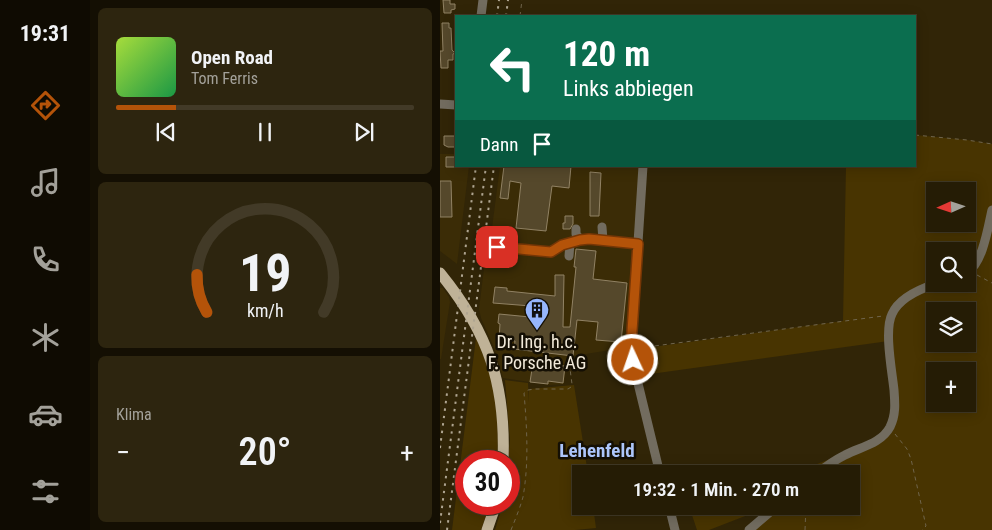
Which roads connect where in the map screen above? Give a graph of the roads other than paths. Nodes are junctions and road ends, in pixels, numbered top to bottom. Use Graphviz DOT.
graph roads {
  1 [pos="483,0"];
  2 [pos="481,15"];
  3 [pos="440,104"];
  4 [pos="455,104"];
  5 [pos="643,167"];
  6 [pos="992,210"];
  7 [pos="602,227"];
  8 [pos="576,229"];
  9 [pos="580,240"];
  10 [pos="603,240"];
  11 [pos="570,243"];
  12 [pos="638,244"];
  13 [pos="497,247"];
  14 [pos="569,256"];
  15 [pos="976,260"];
  16 [pos="440,273"];
  17 [pos="926,288"];
  18 [pos="503,450"];
  19 [pos="658,465"];
  20 [pos="828,465"];
  21 [pos="492,515"];
  22 [pos="671,515"];
  23 [pos="766,515"];
  24 [pos="487,530"];
  25 [pos="675,530"];
  26 [pos="749,530"];
  1 -- 2 [label="street"];
  3 -- 4 [label="street"];
  5 -- 12 [label="street"];
  6 -- 15 [label="street"];
  7 -- 10 [label="street"];
  8 -- 9 [label="street"];
  9 -- 10 [label="street"];
  9 -- 11 [label="street"];
  10 -- 12 [label="street"];
  11 -- 13 [label="street"];
  11 -- 14 [label="street"];
  12 -- 19 [label="street"];
  16 -- 18 [label="main road"];
  17 -- 20 [label="street"];
  21 -- 24 [label="main road"];
  22 -- 25 [label="street"];
  23 -- 26 [label="street"];
}
